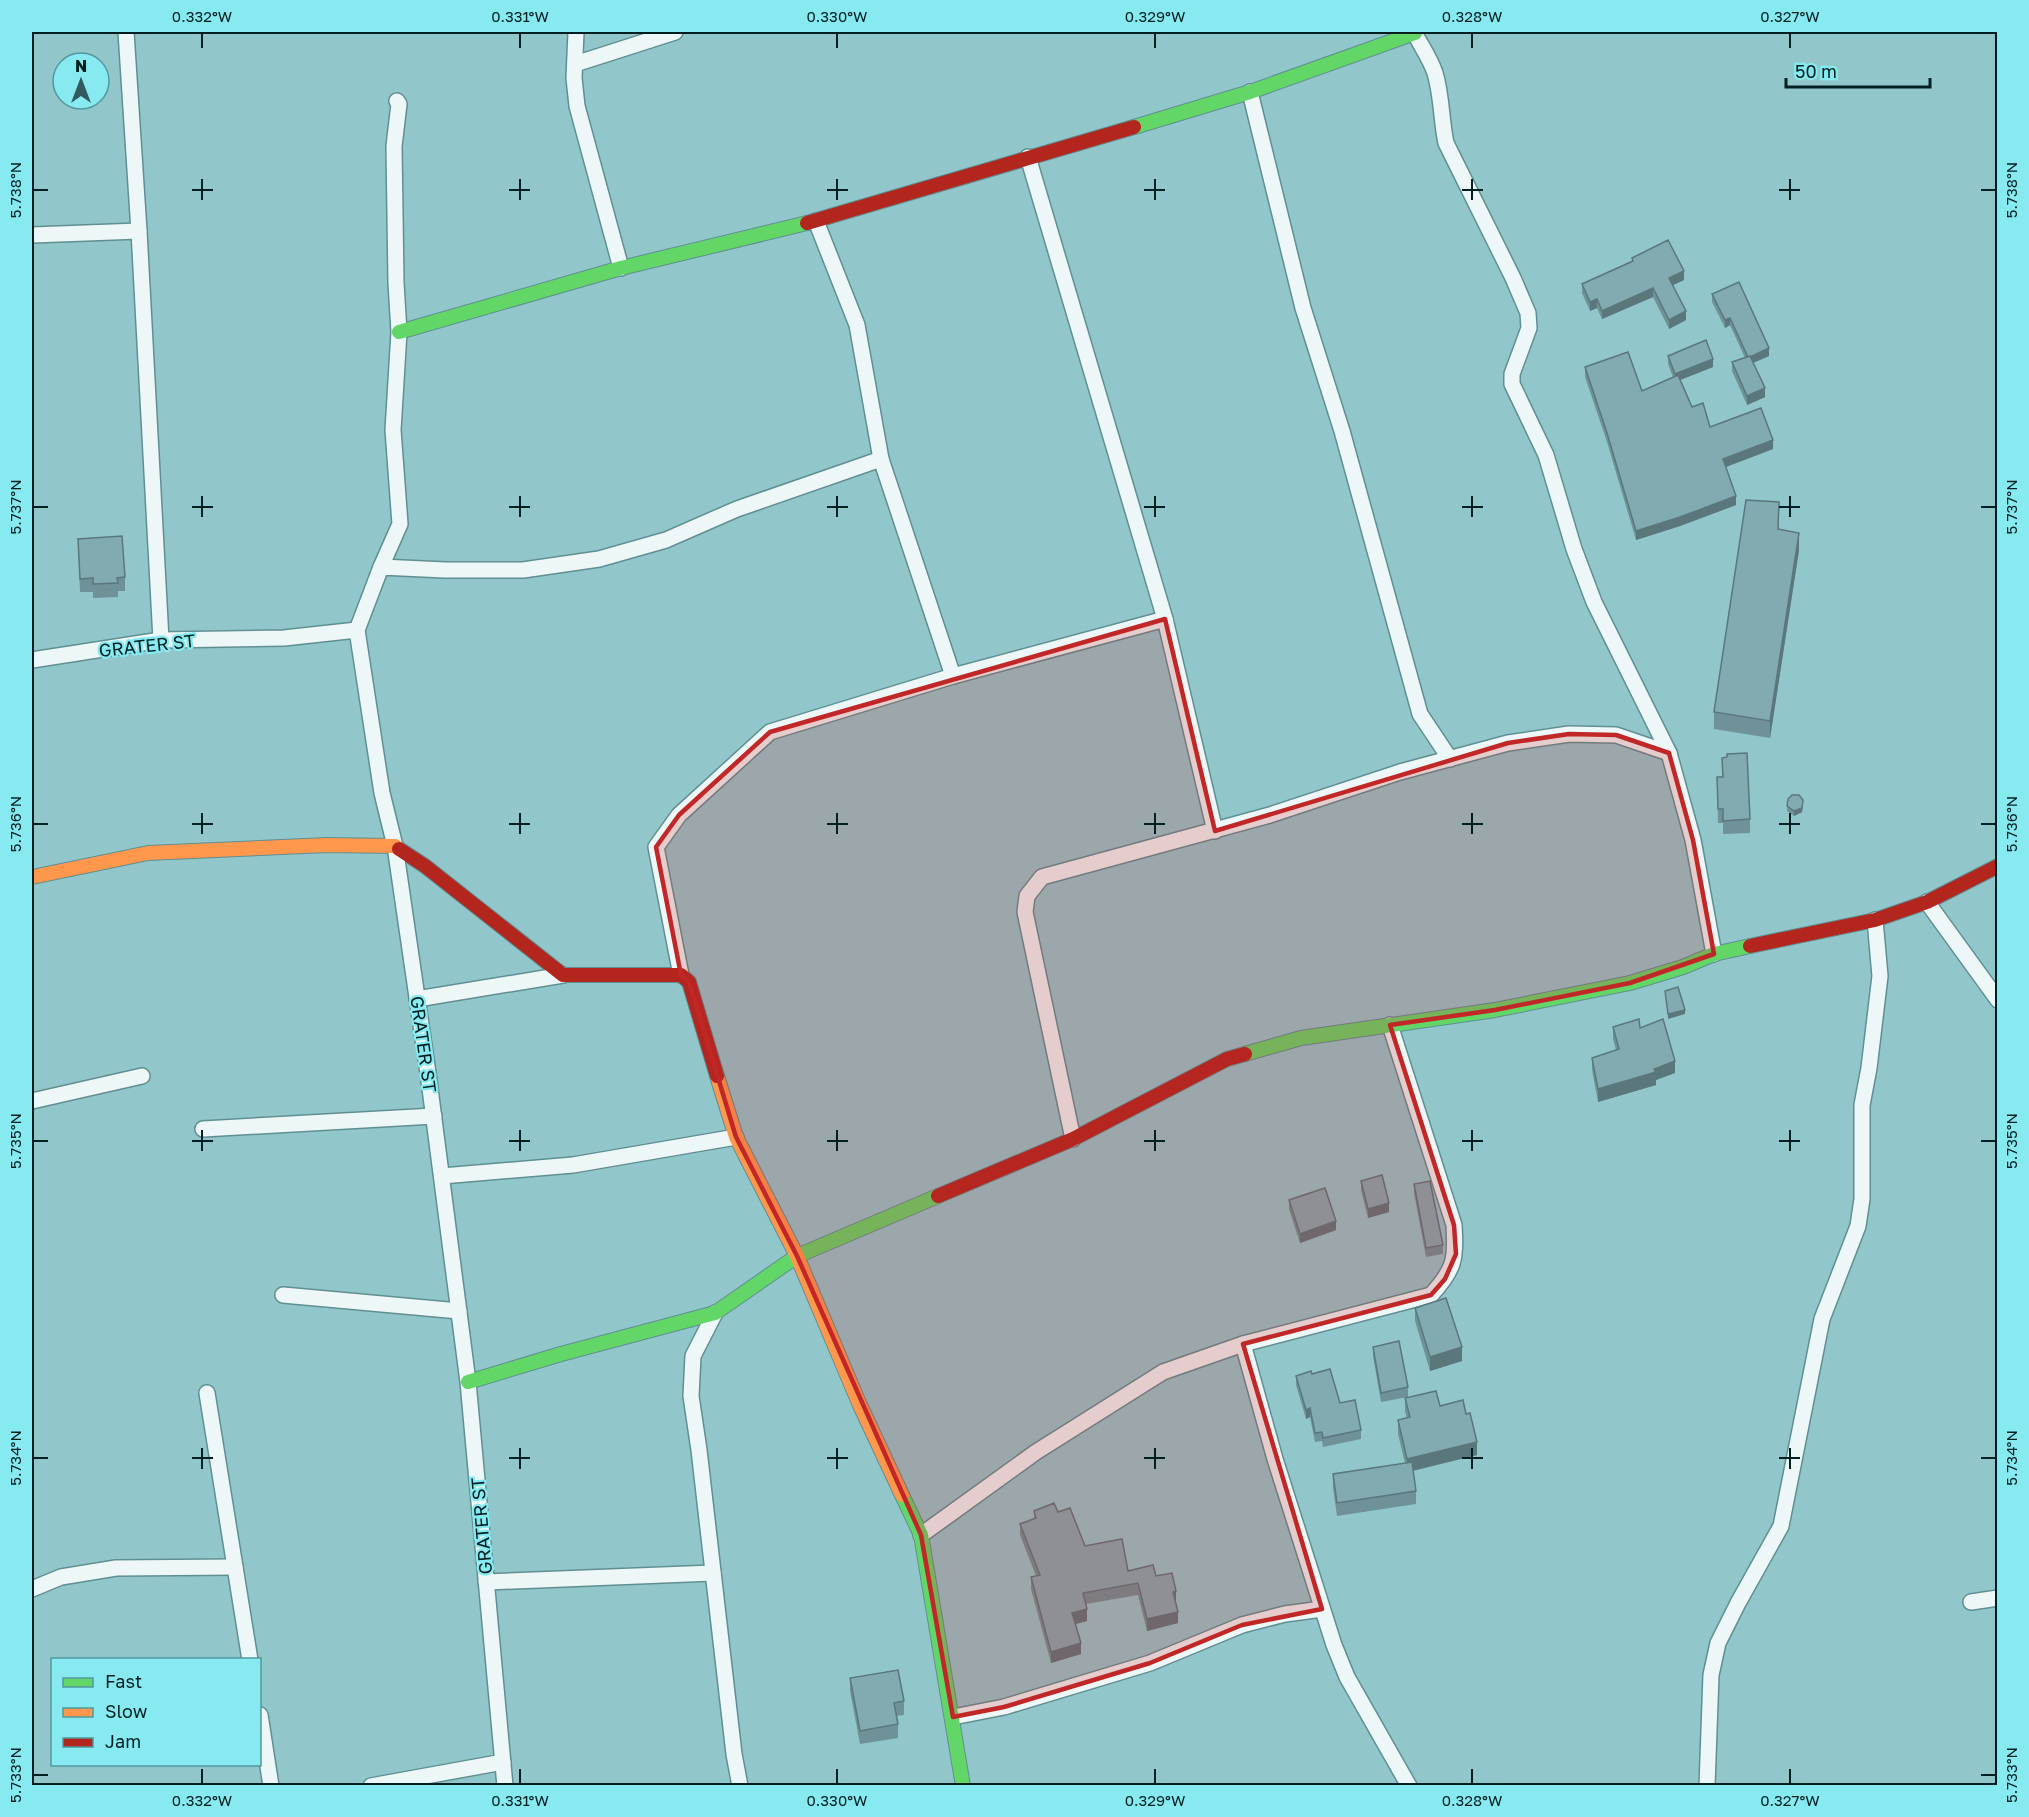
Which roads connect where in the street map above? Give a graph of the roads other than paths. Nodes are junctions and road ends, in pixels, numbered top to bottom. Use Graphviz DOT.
graph roads {
  1 [pos="126,32"];
  2 [pos="576,32"];
  3 [pos="675,32"];
  4 [pos="1414,32"];
  5 [pos="575,64"];
  6 [pos="1250,92"];
  7 [pos="397,101"];
  8 [pos="1028,158"];
  9 [pos="816,222"];
  10 [pos="139,231"];
  11 [pos="32,235"];
  12 [pos="621,268"];
  13 [pos="399,332"];
  14 [pos="881,459"];
  15 [pos="381,567"];
  16 [pos="1165,619"];
  17 [pos="357,630"];
  18 [pos="161,640"];
  19 [pos="32,660"];
  20 [pos="953,676"];
  21 [pos="1669,753"];
  22 [pos="1450,759"];
  23 [pos="1215,831"];
  24 [pos="396,846"];
  25 [pos="1998,866"];
  26 [pos="32,877"];
  27 [pos="1927,902"];
  28 [pos="1875,920"];
  29 [pos="1714,954"];
  30 [pos="562,975"];
  31 [pos="681,975"];
  32 [pos="417,999"];
  33 [pos="1998,1000"];
  34 [pos="1389,1025"];
  35 [pos="142,1076"];
  36 [pos="32,1101"];
  37 [pos="434,1116"];
  38 [pos="203,1129"];
  39 [pos="736,1137"];
  40 [pos="1073,1139"];
  41 [pos="441,1176"];
  42 [pos="797,1256"];
  43 [pos="283,1295"];
  44 [pos="459,1311"];
  45 [pos="715,1313"];
  46 [pos="1243,1344"];
  47 [pos="468,1382"];
  48 [pos="207,1393"];
  49 [pos="921,1535"];
  50 [pos="235,1567"];
  51 [pos="713,1574"];
  52 [pos="486,1582"];
  53 [pos="32,1590"];
  54 [pos="1998,1598"];
  55 [pos="1971,1602"];
  56 [pos="1322,1609"];
  57 [pos="250,1658"];
  58 [pos="953,1717"];
  59 [pos="261,1721"];
  60 [pos="503,1762"];
  61 [pos="271,1785"];
  62 [pos="370,1785"];
  63 [pos="505,1785"];
  64 [pos="740,1785"];
  65 [pos="963,1785"];
  66 [pos="1409,1785"];
  67 [pos="1707,1785"];
  1 -- 10 [label="street"];
  2 -- 5 [label="street"];
  3 -- 5 [label="street"];
  4 -- 6 [label="street"];
  4 -- 21 [label="street"];
  5 -- 12 [label="street"];
  6 -- 8 [label="street"];
  6 -- 22 [label="street"];
  7 -- 13 [label="street"];
  8 -- 9 [label="street"];
  8 -- 16 [label="street"];
  9 -- 12 [label="street"];
  9 -- 14 [label="street"];
  10 -- 11 [label="street"];
  10 -- 18 [label="street"];
  12 -- 13 [label="street"];
  13 -- 15 [label="street"];
  14 -- 15 [label="street"];
  14 -- 20 [label="street"];
  15 -- 17 [label="street"];
  16 -- 20 [label="street"];
  16 -- 23 [label="street"];
  17 -- 18 [label="street, GRATER ST"];
  17 -- 24 [label="street, GRATER ST"];
  18 -- 19 [label="street, GRATER ST"];
  20 -- 31 [label="street"];
  21 -- 22 [label="street"];
  21 -- 29 [label="street"];
  22 -- 23 [label="street"];
  23 -- 40 [label="street"];
  24 -- 26 [label="street"];
  24 -- 30 [label="street"];
  24 -- 32 [label="street, GRATER ST"];
  25 -- 27 [label="street"];
  27 -- 28 [label="street"];
  27 -- 33 [label="street"];
  28 -- 29 [label="street"];
  28 -- 67 [label="street"];
  29 -- 34 [label="street"];
  30 -- 31 [label="street"];
  30 -- 32 [label="street"];
  31 -- 39 [label="street"];
  32 -- 37 [label="street, GRATER ST"];
  34 -- 40 [label="street"];
  34 -- 46 [label="street"];
  35 -- 36 [label="street"];
  37 -- 38 [label="street"];
  37 -- 41 [label="street, GRATER ST"];
  39 -- 41 [label="street"];
  39 -- 42 [label="street"];
  40 -- 42 [label="street"];
  41 -- 44 [label="street, GRATER ST"];
  42 -- 45 [label="street"];
  42 -- 49 [label="street"];
  43 -- 44 [label="street"];
  44 -- 47 [label="street, GRATER ST"];
  45 -- 47 [label="street"];
  45 -- 51 [label="street"];
  46 -- 49 [label="street"];
  46 -- 56 [label="street"];
  47 -- 52 [label="street, GRATER ST"];
  48 -- 50 [label="street"];
  49 -- 58 [label="street"];
  50 -- 53 [label="street"];
  50 -- 57 [label="street"];
  51 -- 52 [label="street"];
  51 -- 64 [label="street"];
  52 -- 60 [label="street, GRATER ST"];
  54 -- 55 [label="street"];
  56 -- 58 [label="street"];
  56 -- 66 [label="street"];
  58 -- 65 [label="street"];
  59 -- 61 [label="street"];
  60 -- 62 [label="street"];
  60 -- 63 [label="street, GRATER ST"];
}
